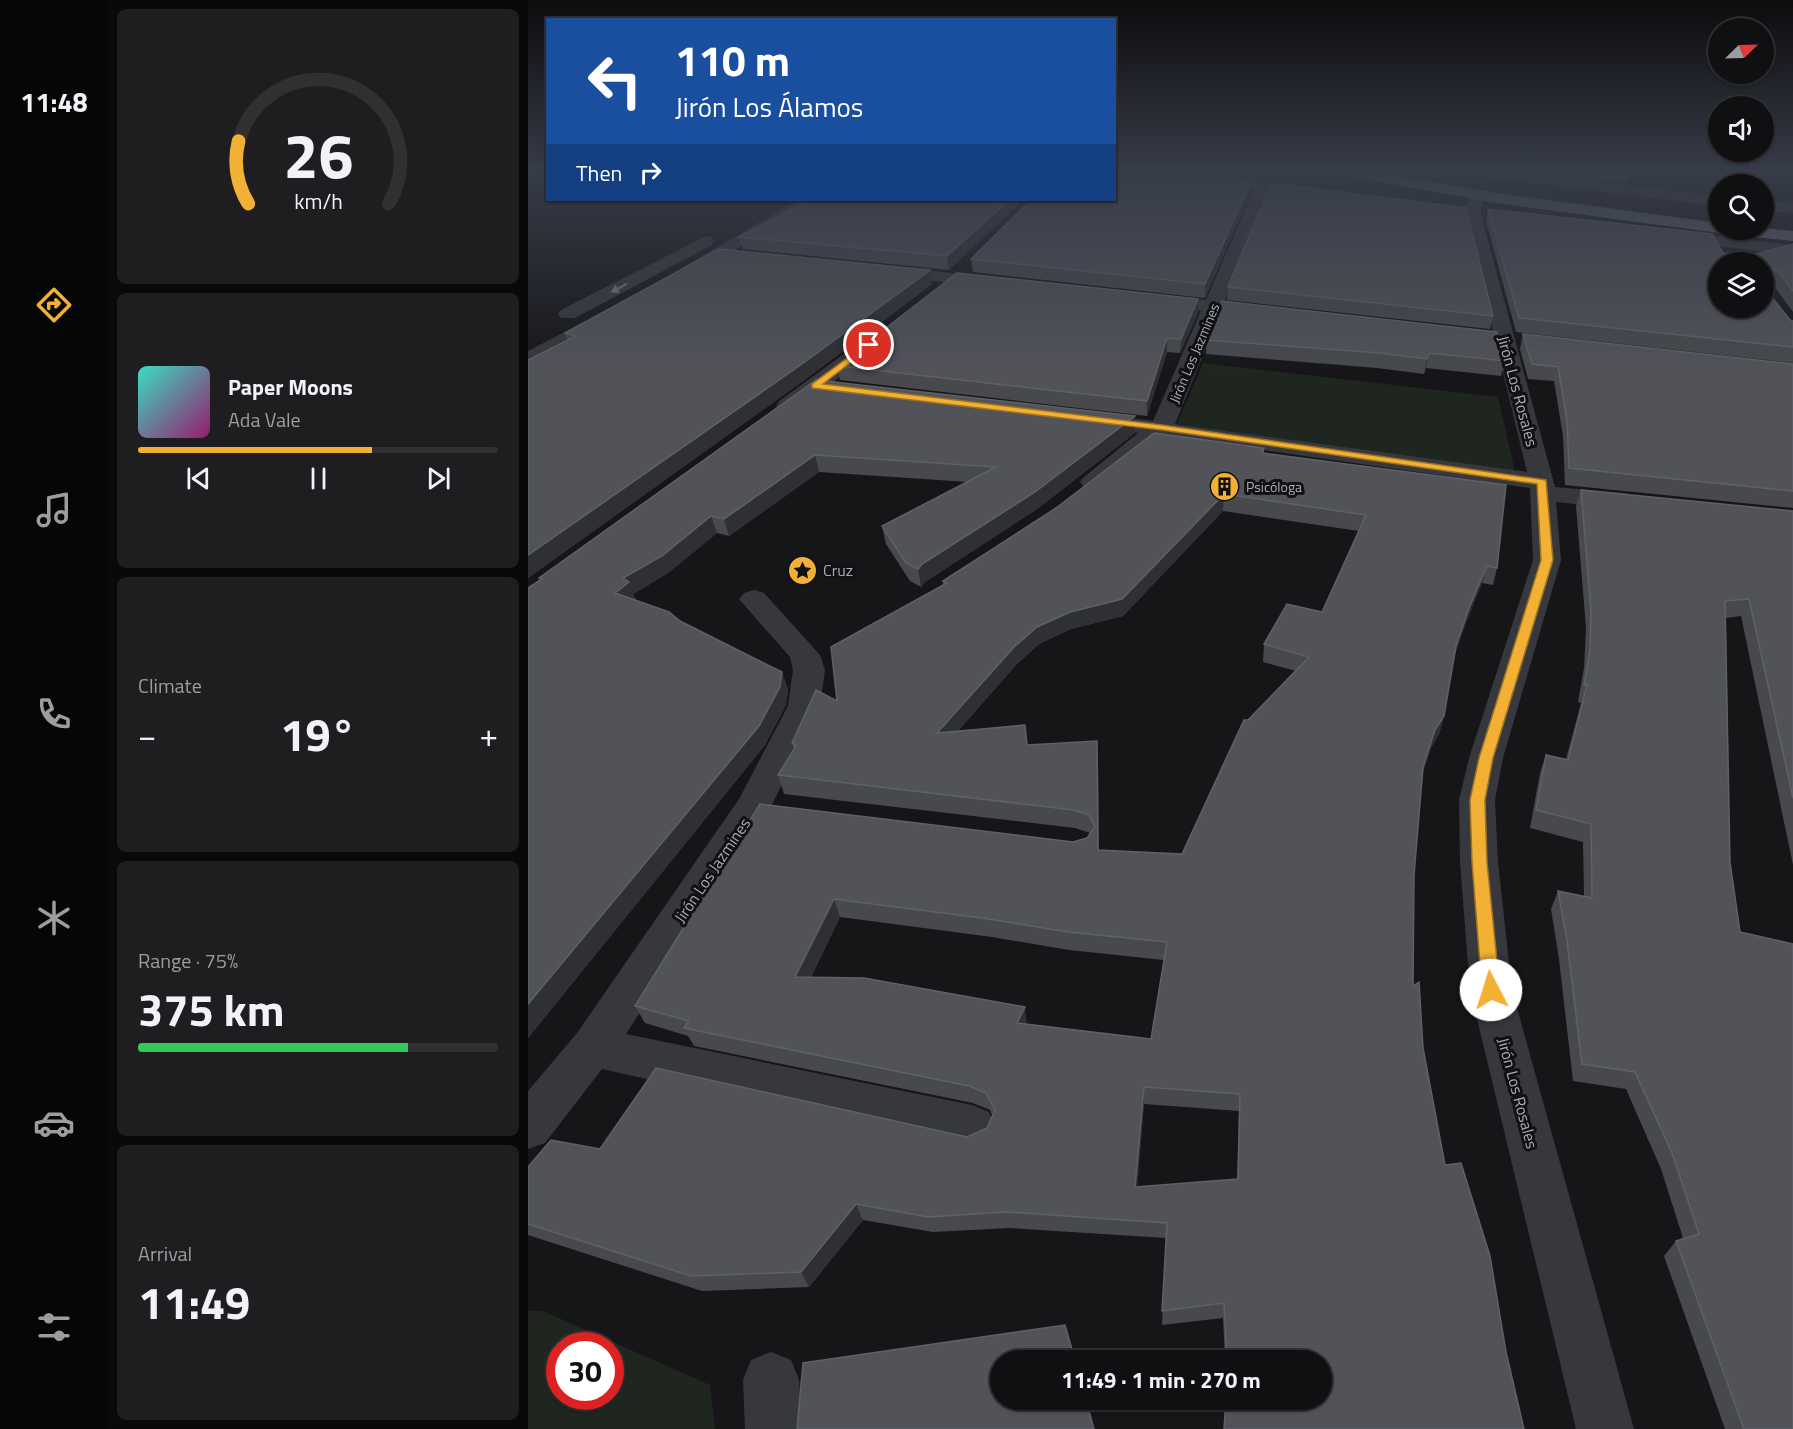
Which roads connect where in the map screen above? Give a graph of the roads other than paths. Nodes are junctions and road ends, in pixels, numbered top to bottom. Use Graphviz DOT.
graph roads {
  1 [pos="710,238"];
  2 [pos="747,238"];
  3 [pos="1242,238"];
  4 [pos="1482,238"];
  5 [pos="1756,240"];
  6 [pos="1793,250"];
  7 [pos="719,255"];
  8 [pos="753,258"];
  9 [pos="973,260"];
  10 [pos="868,269"];
  11 [pos="954,278"];
  12 [pos="669,282"];
  13 [pos="1017,285"];
  14 [pos="931,297"];
  15 [pos="1132,298"];
  16 [pos="1213,307"];
  17 [pos="618,309"];
  18 [pos="1284,315"];
  19 [pos="549,324"];
  20 [pos="886,331"];
  21 [pos="528,359"];
  22 [pos="815,386"];
  23 [pos="850,390"];
  24 [pos="1070,416"];
  25 [pos="768,420"];
  26 [pos="1162,428"];
  27 [pos="1543,487"];
  28 [pos="1074,496"];
  29 [pos="1650,504"];
  30 [pos="754,599"];
  31 [pos="593,1047"];
  32 [pos="528,1127"];
  33 [pos="972,1128"];
  34 [pos="1605,1429"];
  1 -- 19 [label="street, one-way"];
  2 -- 7 [label="street"];
  3 -- 16 [label="street, Jirón Los Jazmines"];
  4 -- 27 [label="street, Jirón Los Rosales"];
  5 -- 6 [label="street"];
  7 -- 8 [label="street"];
  7 -- 12 [label="street"];
  9 -- 11 [label="street"];
  10 -- 11 [label="street"];
  11 -- 13 [label="street"];
  11 -- 14 [label="street"];
  15 -- 16 [label="street"];
  16 -- 18 [label="street"];
  16 -- 26 [label="street, Jirón Los Jazmines"];
  17 -- 21 [label="street"];
  20 -- 22 [label="street"];
  22 -- 23 [label="street"];
  22 -- 25 [label="street"];
  24 -- 26 [label="street"];
  26 -- 27 [label="street"];
  26 -- 28 [label="street"];
  27 -- 29 [label="street"];
  27 -- 34 [label="street, Jirón Los Rosales"];
  30 -- 31 [label="street, Jirón Los Jazmines"];
  31 -- 32 [label="street, Jirón Los Jazmines"];
  31 -- 33 [label="street"];
}
